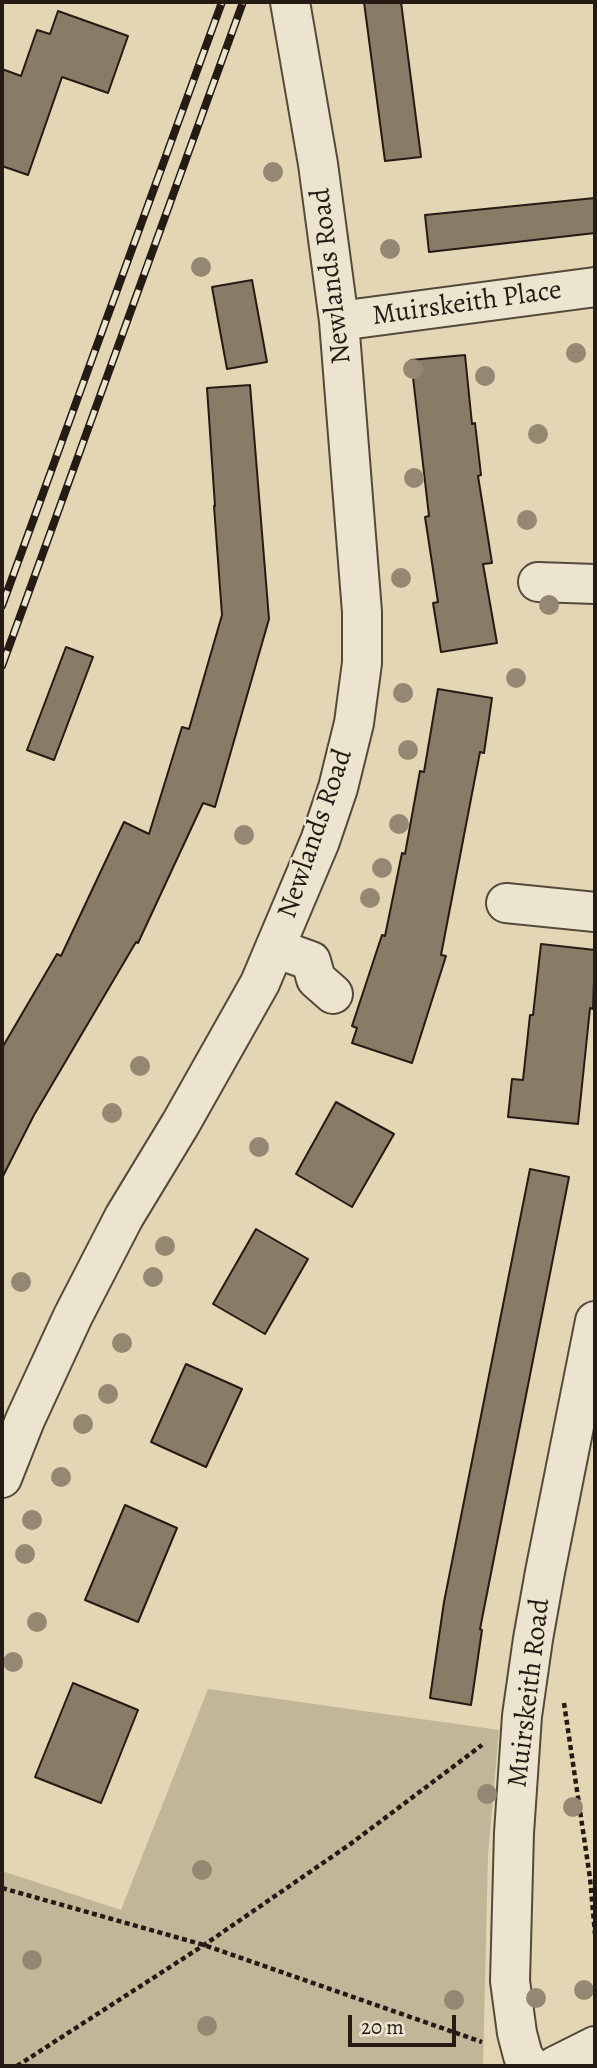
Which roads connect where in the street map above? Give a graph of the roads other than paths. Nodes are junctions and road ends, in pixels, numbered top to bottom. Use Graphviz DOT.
graph roads {
  1 [pos="290,2"];
  2 [pos="595,287"];
  3 [pos="339,321"];
  4 [pos="538,582"];
  5 [pos="595,584"];
  6 [pos="506,903"];
  7 [pos="595,912"];
  8 [pos="275,948"];
  9 [pos="333,994"];
  10 [pos="595,1321"];
  11 [pos="2,1478"];
  12 [pos="595,2046"];
  13 [pos="536,2063"];
  1 -- 3 [label="street, Newlands Road"];
  2 -- 3 [label="street, Muirskeith Place"];
  3 -- 8 [label="street, Newlands Road"];
  4 -- 5 [label="street"];
  6 -- 7 [label="street"];
  8 -- 9 [label="street"];
  8 -- 11 [label="street, Newlands Road"];
  10 -- 13 [label="street, Muirskeith Road"];
  12 -- 13 [label="street"];
}
